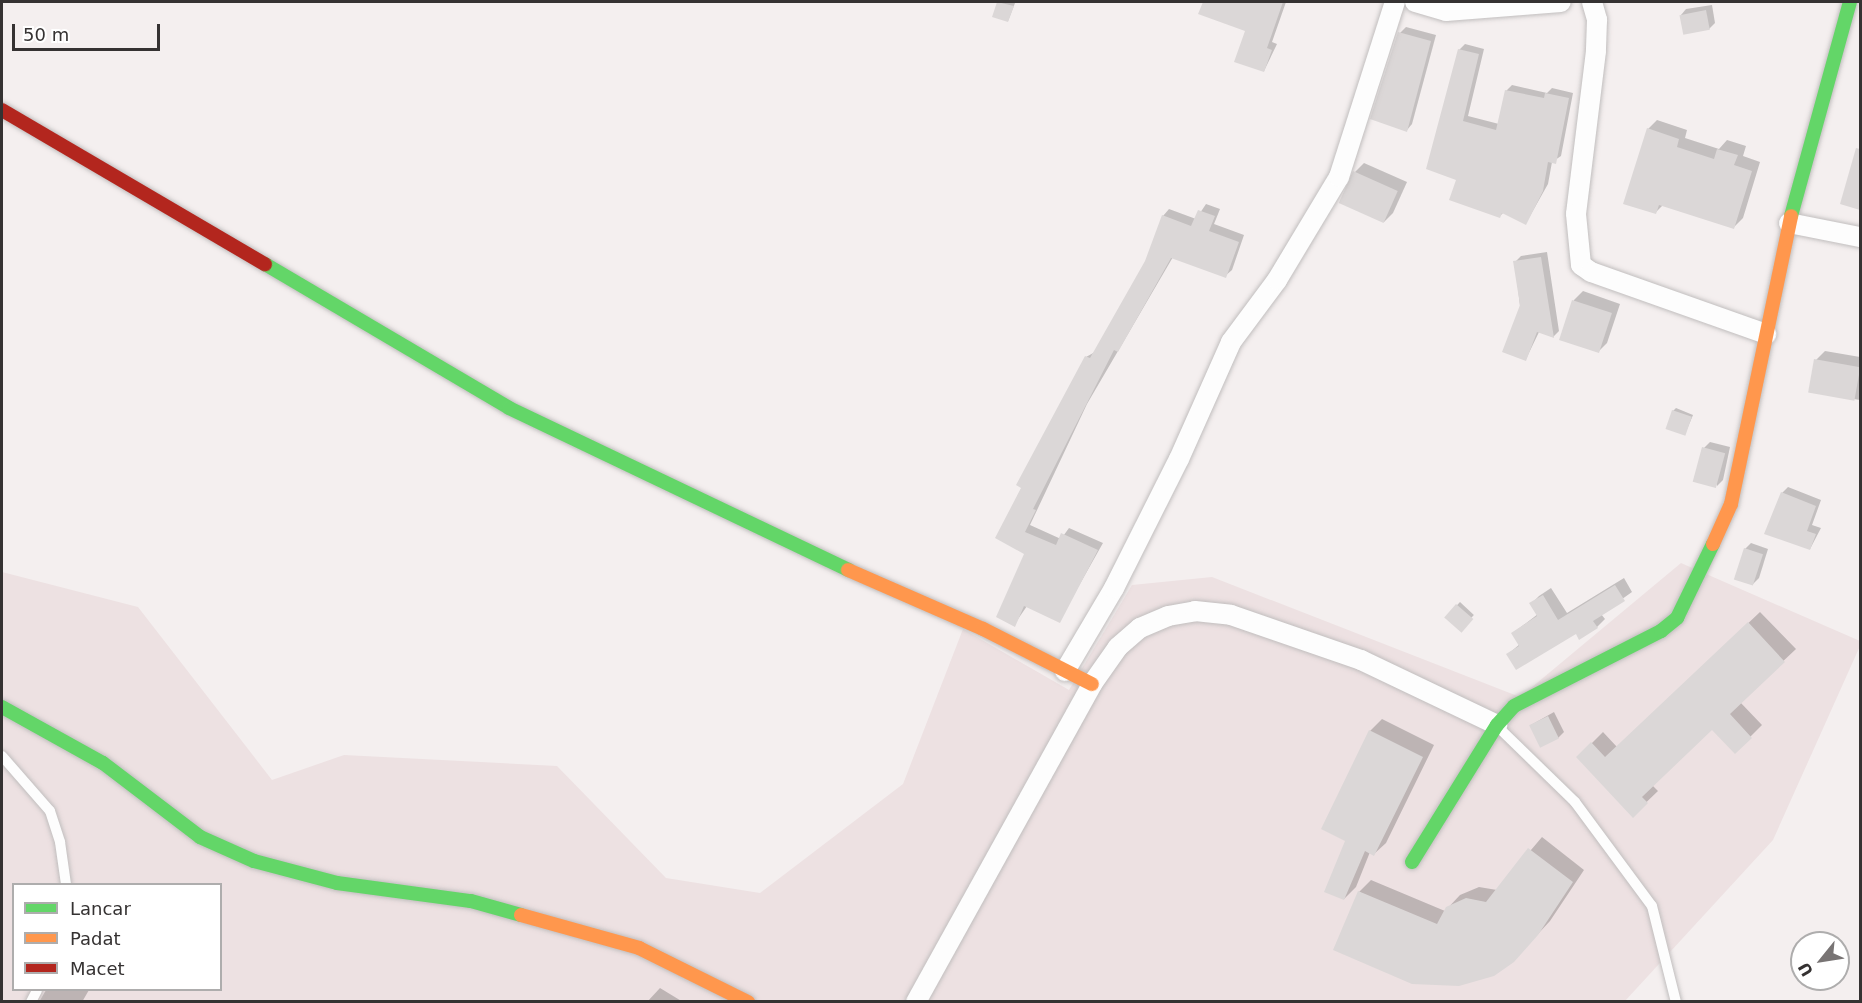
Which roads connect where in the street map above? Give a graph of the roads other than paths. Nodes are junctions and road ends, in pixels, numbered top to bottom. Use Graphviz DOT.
graph roads {
  1 [pos="1395,2"];
  2 [pos="1415,2"];
  3 [pos="1561,2"];
  4 [pos="1592,2"];
  5 [pos="1850,2"];
  6 [pos="2,110"];
  7 [pos="1789,223"];
  8 [pos="1860,237"];
  9 [pos="1766,334"];
  10 [pos="1065,670"];
  11 [pos="1092,684"];
  12 [pos="2,707"];
  13 [pos="1497,725"];
  14 [pos="2,756"];
  15 [pos="1412,862"];
  16 [pos="66,883"];
  17 [pos="748,1002"];
  18 [pos="916,1002"];
  19 [pos="1676,1002"];
  1 -- 10 [label="street"];
  2 -- 3 [label="street"];
  4 -- 9 [label="street"];
  5 -- 7 [label="street"];
  6 -- 10 [label="street"];
  7 -- 8 [label="street"];
  7 -- 9 [label="street"];
  9 -- 13 [label="street"];
  10 -- 11 [label="street"];
  11 -- 13 [label="street"];
  11 -- 18 [label="street"];
  12 -- 17 [label="street"];
  13 -- 15 [label="street"];
  13 -- 19 [label="lane"];
  14 -- 16 [label="lane"];
}
